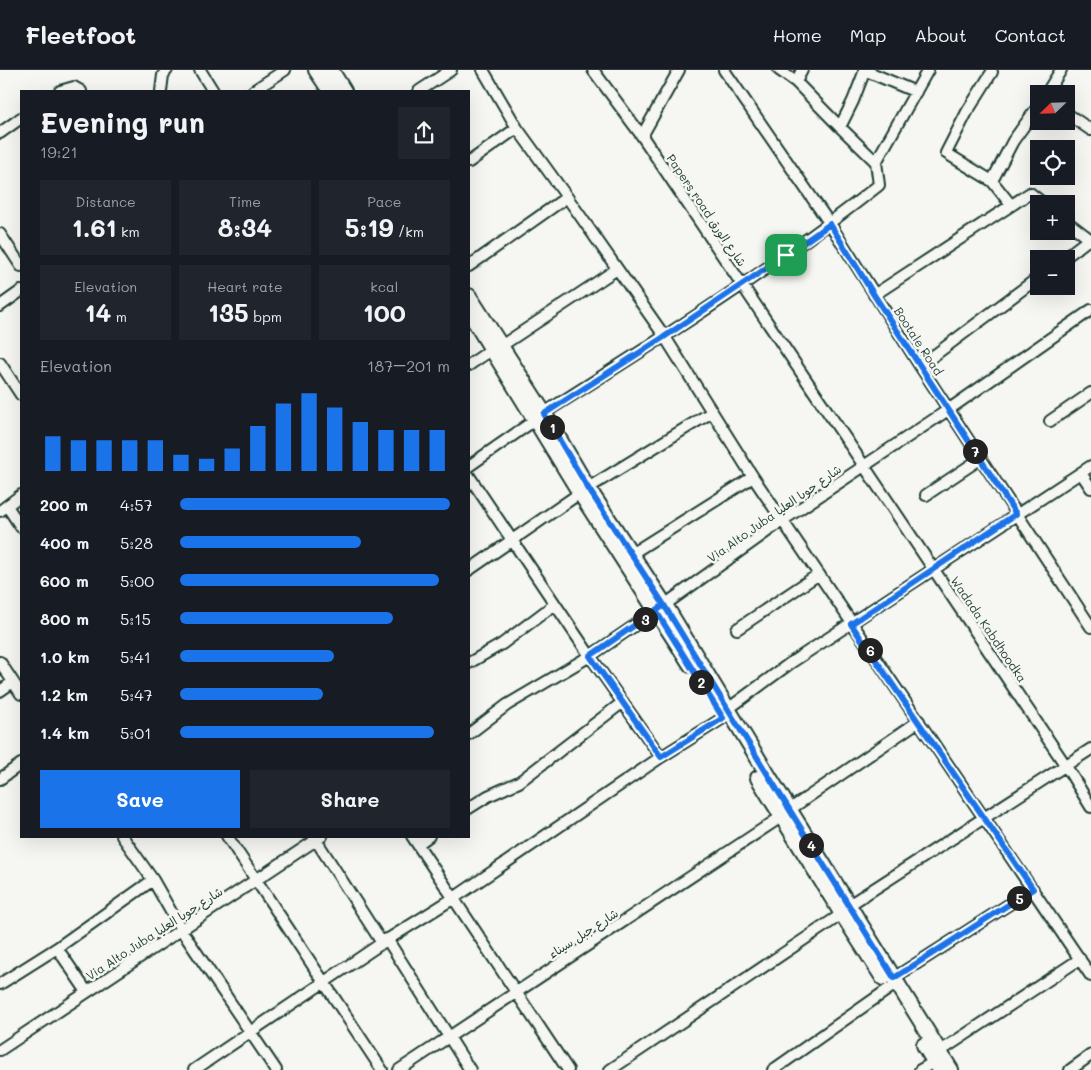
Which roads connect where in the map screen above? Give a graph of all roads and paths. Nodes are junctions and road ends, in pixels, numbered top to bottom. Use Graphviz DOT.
graph roads {
  1 [pos="167,70"];
  2 [pos="200,70"];
  3 [pos="285,70"];
  4 [pos="316,70"];
  5 [pos="331,70"];
  6 [pos="451,70"];
  7 [pos="483,70"];
  8 [pos="593,70"];
  9 [pos="679,70"];
  10 [pos="724,70"];
  11 [pos="779,70"];
  12 [pos="802,70"];
  13 [pos="865,70"];
  14 [pos="928,70"];
  15 [pos="1061,70"];
  16 [pos="991,71"];
  17 [pos="796,82"];
  18 [pos="1052,85"];
  19 [pos="64,90"];
  20 [pos="79,90"];
  21 [pos="161,90"];
  22 [pos="212,90"];
  23 [pos="255,90"];
  24 [pos="329,90"];
  25 [pos="343,90"];
  26 [pos="421,90"];
  27 [pos="916,92"];
  28 [pos="1030,117"];
  29 [pos="20,119"];
  30 [pos="1075,119"];
  31 [pos="840,127"];
  32 [pos="517,128"];
  33 [pos="1091,130"];
  34 [pos="0,133"];
  35 [pos="642,136"];
  36 [pos="470,161"];
  37 [pos="876,162"];
  38 [pos="992,182"];
  39 [pos="1033,195"];
  40 [pos="567,197"];
  41 [pos="1011,205"];
  42 [pos="830,224"];
  43 [pos="1075,228"];
  44 [pos="0,234"];
  45 [pos="1090,239"];
  46 [pos="1075,250"];
  47 [pos="20,264"];
  48 [pos="470,265"];
  49 [pos="617,269"];
  50 [pos="1030,284"];
  51 [pos="742,285"];
  52 [pos="20,293"];
  53 [pos="874,295"];
  54 [pos="470,298"];
  55 [pos="0,306"];
  56 [pos="1091,310"];
  57 [pos="470,313"];
  58 [pos="664,337"];
  59 [pos="496,348"];
  60 [pos="0,363"];
  61 [pos="470,365"];
  62 [pos="920,366"];
  63 [pos="20,393"];
  64 [pos="1091,393"];
  65 [pos="948,410"];
  66 [pos="712,412"];
  67 [pos="540,417"];
  68 [pos="1050,421"];
  69 [pos="980,459"];
  70 [pos="470,465"];
  71 [pos="863,466"];
  72 [pos="1091,466"];
  73 [pos="1081,473"];
  74 [pos="753,477"];
  75 [pos="470,478"];
  76 [pos="1091,488"];
  77 [pos="584,490"];
  78 [pos="20,495"];
  79 [pos="926,495"];
  80 [pos="3,508"];
  81 [pos="1016,514"];
  82 [pos="783,520"];
  83 [pos="20,526"];
  84 [pos="511,540"];
  85 [pos="631,554"];
  86 [pos="470,569"];
  87 [pos="933,569"];
  88 [pos="819,574"];
  89 [pos="555,604"];
  90 [pos="660,608"];
  91 [pos="851,624"];
  92 [pos="1091,626"];
  93 [pos="736,629"];
  94 [pos="590,656"];
  95 [pos="0,662"];
  96 [pos="470,662"];
  97 [pos="13,682"];
  98 [pos="0,691"];
  99 [pos="20,692"];
  100 [pos="623,702"];
  101 [pos="726,713"];
  102 [pos="919,721"];
  103 [pos="470,733"];
  104 [pos="1091,749"];
  105 [pos="661,757"];
  106 [pos="20,765"];
  107 [pos="1066,766"];
  108 [pos="0,779"];
  109 [pos="470,807"];
  110 [pos="1091,807"];
  111 [pos="785,813"];
  112 [pos="985,818"];
  113 [pos="123,838"];
  114 [pos="228,838"];
  115 [pos="317,838"];
  116 [pos="415,840"];
  117 [pos="153,880"];
  118 [pos="255,881"];
  119 [pos="1033,889"];
  120 [pos="454,898"];
  121 [pos="845,910"];
  122 [pos="182,930"];
  123 [pos="385,941"];
  124 [pos="57,948"];
  125 [pos="1080,960"];
  126 [pos="1091,976"];
  127 [pos="325,982"];
  128 [pos="892,983"];
  129 [pos="0,984"];
  130 [pos="87,992"];
  131 [pos="516,992"];
  132 [pos="251,1032"];
  133 [pos="449,1038"];
  134 [pos="0,1050"];
  135 [pos="1091,1055"];
  136 [pos="938,1061"];
  137 [pos="194,1070"];
  138 [pos="276,1070"];
  139 [pos="382,1070"];
  140 [pos="399,1070"];
  141 [pos="470,1070"];
  142 [pos="568,1070"];
  143 [pos="610,1070"];
  144 [pos="773,1070"];
  145 [pos="920,1070"];
  146 [pos="951,1070"];
  147 [pos="1070,1070"];
  1 -- 21 [label="street"];
  2 -- 22 [label="street"];
  3 -- 23 [label="street"];
  4 -- 24 [label="main road"];
  5 -- 25 [label="main road"];
  6 -- 26 [label="street"];
  7 -- 32 [label="street"];
  8 -- 35 [label="street, Papers road شارع الورق"];
  9 -- 35 [label="street"];
  10 -- 42 [label="street, Bootale Road"];
  11 -- 17 [label="street"];
  12 -- 17 [label="street"];
  13 -- 27 [label="street"];
  13 -- 31 [label="street"];
  14 -- 27 [label="street"];
  15 -- 18 [label="street"];
  16 -- 38 [label="street"];
  17 -- 31 [label="street"];
  19 -- 20 [label="street"];
  27 -- 37 [label="street"];
  28 -- 38 [label="street"];
  29 -- 34 [label="street"];
  30 -- 33 [label="street"];
  31 -- 37 [label="street"];
  32 -- 36 [label="street"];
  32 -- 40 [label="street"];
  35 -- 51 [label="street, Papers road شارع الورق"];
  37 -- 42 [label="street"];
  38 -- 41 [label="street"];
  39 -- 41 [label="street"];
  40 -- 48 [label="street"];
  40 -- 49 [label="street"];
  41 -- 53 [label="street"];
  42 -- 51 [label="street"];
  42 -- 53 [label="street, Bootale Road"];
  43 -- 45 [label="street"];
  44 -- 47 [label="street"];
  45 -- 46 [label="street"];
  49 -- 58 [label="street"];
  49 -- 59 [label="street"];
  50 -- 62 [label="street"];
  51 -- 58 [label="street"];
  51 -- 71 [label="street, Papers road شارع الورق"];
  52 -- 55 [label="street"];
  53 -- 62 [label="street, Bootale Road"];
  54 -- 59 [label="main road"];
  56 -- 65 [label="street, Via Alto Juba شارع جوبا العليا"];
  57 -- 59 [label="main road"];
  58 -- 66 [label="street"];
  58 -- 67 [label="street"];
  59 -- 61 [label="street"];
  59 -- 67 [label="main road"];
  60 -- 63 [label="street"];
  62 -- 65 [label="street, Bootale Road"];
  64 -- 68 [label="street"];
  65 -- 69 [label="street, Bootale Road"];
  65 -- 71 [label="street, Via Alto Juba شارع جوبا العليا"];
  66 -- 74 [label="street"];
  66 -- 77 [label="street"];
  67 -- 70 [label="street"];
  67 -- 77 [label="main road"];
  69 -- 79 [label="street"];
  69 -- 81 [label="street, Bootale Road"];
  71 -- 82 [label="street, Via Alto Juba شارع جوبا العليا"];
  71 -- 87 [label="street, Wadada Kabdhoodka"];
  72 -- 73 [label="street"];
  73 -- 76 [label="street"];
  73 -- 81 [label="street"];
  74 -- 82 [label="street"];
  74 -- 85 [label="street"];
  75 -- 84 [label="street"];
  77 -- 84 [label="street"];
  77 -- 85 [label="main road"];
  77 -- 90 [label="main road"];
  78 -- 80 [label="street"];
  80 -- 83 [label="street"];
  81 -- 87 [label="street"];
  81 -- 92 [label="street, Bootale Road"];
  82 -- 88 [label="street"];
  82 -- 90 [label="street, Via Alto Juba شارع جوبا العليا"];
  84 -- 86 [label="street"];
  84 -- 89 [label="street"];
  85 -- 90 [label="main road"];
  87 -- 91 [label="street"];
  87 -- 107 [label="street, Wadada Kabdhoodka"];
  88 -- 91 [label="street"];
  88 -- 93 [label="street"];
  89 -- 94 [label="street"];
  89 -- 96 [label="street"];
  90 -- 94 [label="street, Via Alto Juba شارع جوبا العليا"];
  90 -- 101 [label="main road"];
  91 -- 101 [label="street"];
  91 -- 102 [label="street"];
  94 -- 100 [label="street"];
  94 -- 103 [label="street, Via Alto Juba شارع جوبا العليا"];
  95 -- 97 [label="street"];
  97 -- 98 [label="street"];
  97 -- 99 [label="street"];
  100 -- 105 [label="street"];
  100 -- 109 [label="street"];
  101 -- 105 [label="street"];
  101 -- 111 [label="main road"];
  102 -- 111 [label="street, شارع جبل سيناء"];
  102 -- 112 [label="street"];
  104 -- 107 [label="street"];
  105 -- 120 [label="street"];
  106 -- 108 [label="street"];
  107 -- 110 [label="street, Wadada Kabdhoodka"];
  107 -- 112 [label="street"];
  111 -- 121 [label="main road"];
  111 -- 131 [label="street, شارع جبل سيناء"];
  112 -- 119 [label="street"];
  112 -- 121 [label="street"];
  113 -- 117 [label="street"];
  114 -- 118 [label="street"];
  115 -- 118 [label="street, Via Alto Juba شارع جوبا العليا"];
  115 -- 123 [label="street"];
  116 -- 120 [label="street"];
  117 -- 122 [label="street"];
  117 -- 124 [label="street"];
  118 -- 122 [label="street, Via Alto Juba شارع جوبا العليا"];
  118 -- 127 [label="street"];
  119 -- 125 [label="street"];
  119 -- 128 [label="street"];
  120 -- 123 [label="street"];
  120 -- 131 [label="street"];
  121 -- 128 [label="main road"];
  121 -- 143 [label="street"];
  122 -- 130 [label="street, Via Alto Juba شارع جوبا العليا"];
  122 -- 132 [label="street"];
  123 -- 127 [label="street"];
  123 -- 133 [label="street"];
  124 -- 129 [label="street"];
  124 -- 130 [label="street"];
  125 -- 126 [label="street"];
  125 -- 136 [label="street"];
  127 -- 132 [label="street"];
  127 -- 139 [label="street"];
  128 -- 136 [label="main road"];
  128 -- 144 [label="street"];
  130 -- 134 [label="street, Via Alto Juba شارع جوبا العليا"];
  131 -- 133 [label="street, شارع جبل سيناء"];
  131 -- 142 [label="street"];
  132 -- 137 [label="street"];
  132 -- 138 [label="street"];
  133 -- 140 [label="street, شارع جبل سيناء"];
  133 -- 141 [label="street"];
  135 -- 147 [label="street"];
  136 -- 145 [label="street"];
  136 -- 146 [label="main road"];
}
